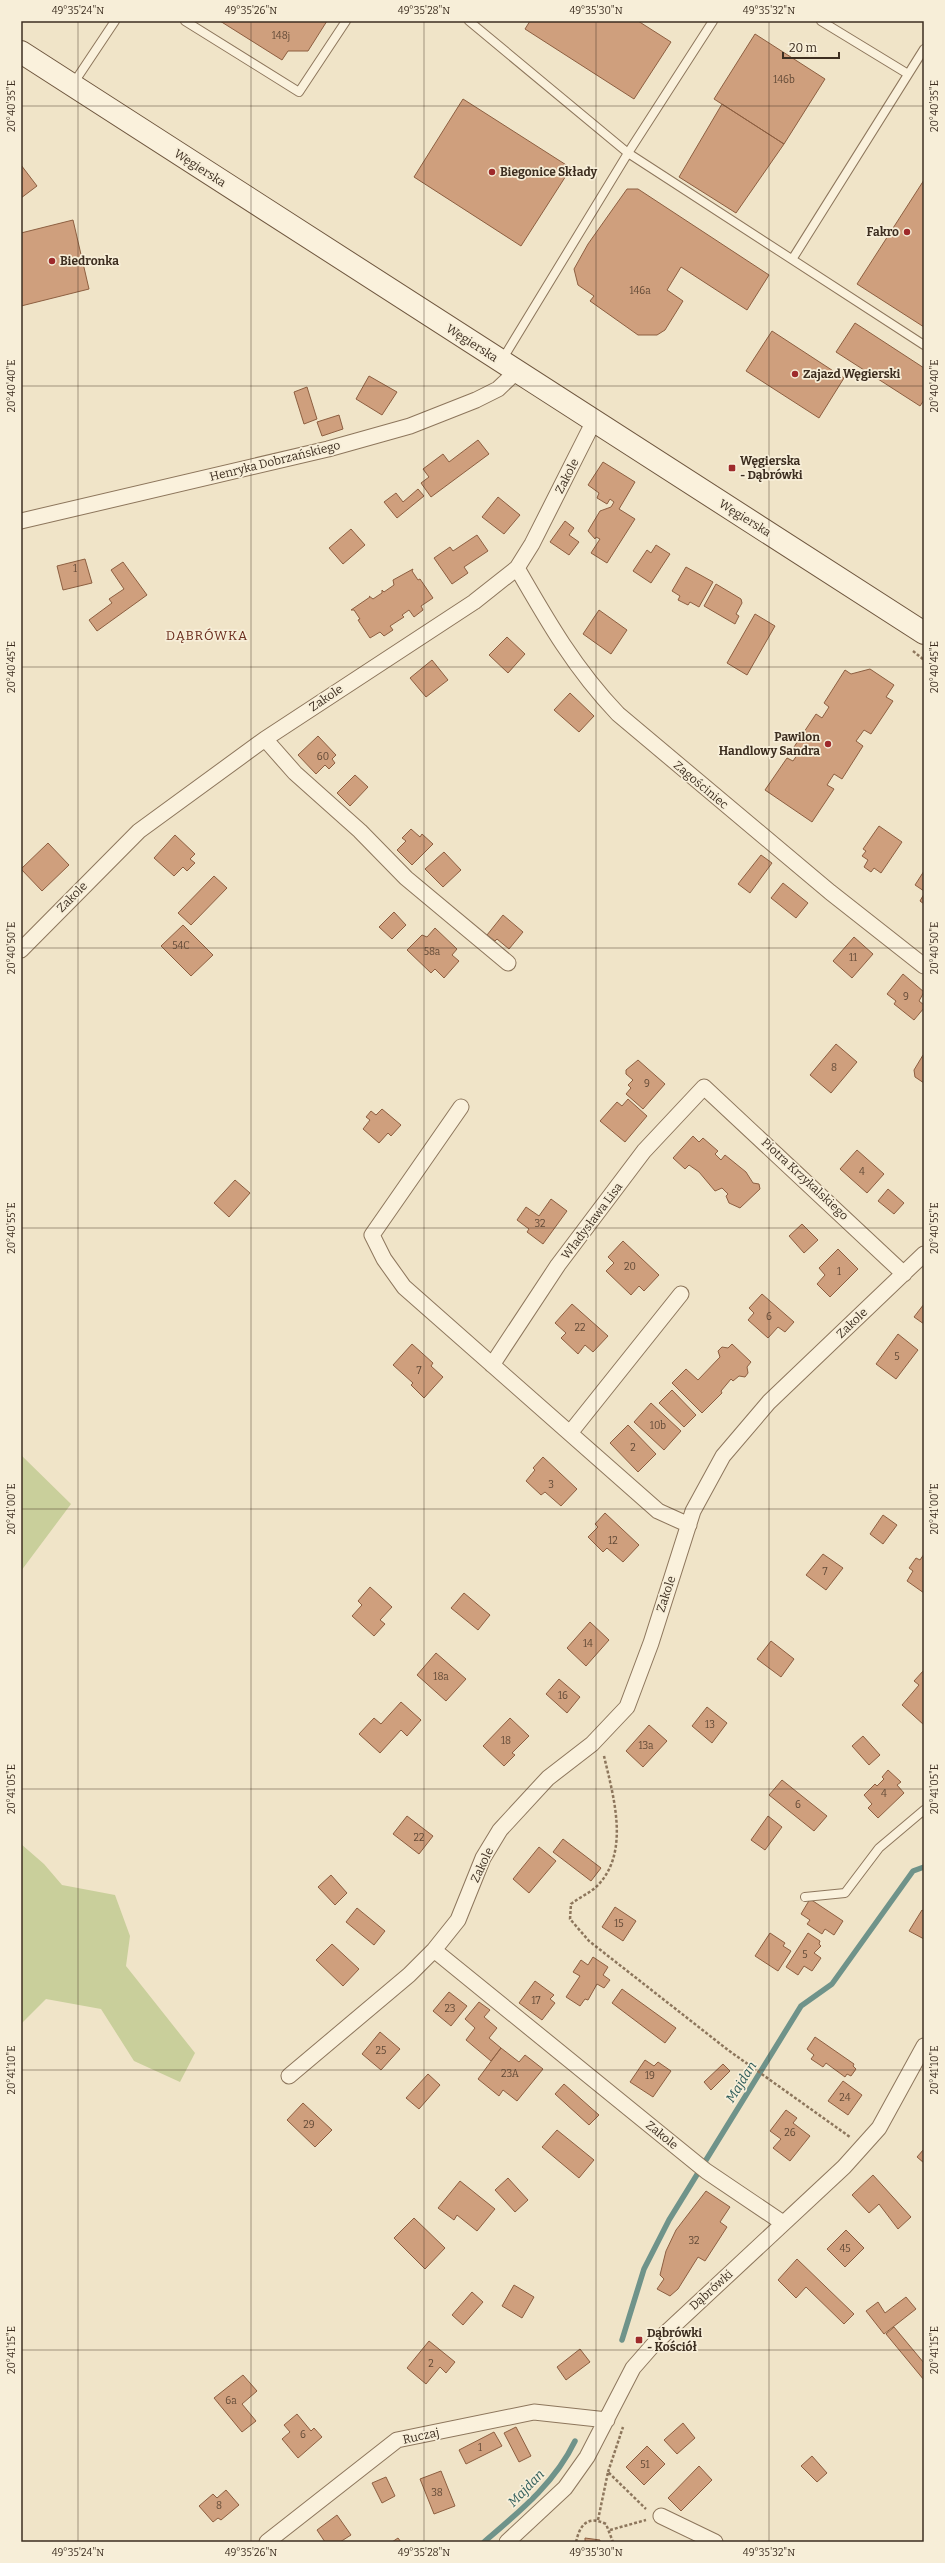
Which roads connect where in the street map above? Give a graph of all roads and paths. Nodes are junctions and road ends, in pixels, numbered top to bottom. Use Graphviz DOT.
graph roads {
  1 [pos="115,21"];
  2 [pos="187,21"];
  3 [pos="346,21"];
  4 [pos="469,21"];
  5 [pos="713,21"];
  6 [pos="821,21"];
  7 [pos="924,49"];
  8 [pos="21,52"];
  9 [pos="908,74"];
  10 [pos="72,84"];
  11 [pos="628,153"];
  12 [pos="793,258"];
  13 [pos="924,345"];
  14 [pos="508,367"];
  15 [pos="594,421"];
  16 [pos="21,521"];
  17 [pos="517,568"];
  18 [pos="924,633"];
  19 [pos="265,739"];
  20 [pos="21,950"];
  21 [pos="508,963"];
  22 [pos="924,966"];
  23 [pos="704,1087"];
  24 [pos="462,1107"];
  25 [pos="924,1254"];
  26 [pos="904,1274"];
  27 [pos="681,1294"];
  28 [pos="492,1365"];
  29 [pos="570,1433"];
  30 [pos="689,1525"];
  31 [pos="600,1736"];
  32 [pos="924,1810"];
  33 [pos="805,1897"];
  34 [pos="434,1950"];
  35 [pos="924,2046"];
  36 [pos="289,2076"];
  37 [pos="862,2146"];
  38 [pos="783,2223"];
  39 [pos="607,2420"];
  40 [pos="658,2516"];
  41 [pos="598,2520"];
  42 [pos="610,2530"];
  43 [pos="267,2542"];
  44 [pos="507,2542"];
  45 [pos="576,2542"];
  46 [pos="613,2542"];
  47 [pos="715,2542"];
  1 -- 10 [label="lane"];
  2 -- 3 [label="lane"];
  4 -- 11 [label="lane"];
  5 -- 11 [label="lane"];
  6 -- 9 [label="lane"];
  7 -- 9 [label="lane"];
  8 -- 10 [label="main road, Węgierska"];
  9 -- 12 [label="lane"];
  10 -- 14 [label="main road, Węgierska"];
  11 -- 12 [label="lane"];
  11 -- 14 [label="lane"];
  12 -- 13 [label="lane"];
  14 -- 15 [label="main road, Węgierska"];
  14 -- 16 [label="street, Henryka Dobrzańskiego"];
  15 -- 17 [label="street, Zakole"];
  15 -- 18 [label="main road, Węgierska"];
  17 -- 19 [label="street, Zakole"];
  17 -- 22 [label="street, Zagościniec"];
  19 -- 20 [label="street, Zakole"];
  19 -- 21 [label="street"];
  23 -- 26 [label="street, Piotra Krzykalskiego"];
  23 -- 28 [label="street, Władysława Lisa"];
  24 -- 28 [label="street"];
  25 -- 26 [label="street, Zakole"];
  26 -- 30 [label="street, Zakole"];
  27 -- 29 [label="street"];
  28 -- 29 [label="street"];
  29 -- 30 [label="street"];
  30 -- 31 [label="street, Zakole"];
  31 -- 34 [label="street, Zakole"];
  31 -- 37 [label="path"];
  32 -- 33 [label="lane"];
  34 -- 36 [label="street, Zakole"];
  34 -- 38 [label="street, Zakole"];
  35 -- 37 [label="street, Dąbrówki"];
  37 -- 38 [label="street, Dąbrówki"];
  38 -- 39 [label="street, Dąbrówki"];
  39 -- 43 [label="street, Ruczaj"];
  39 -- 44 [label="street, Dąbrówki"];
  40 -- 41 [label="path"];
  40 -- 42 [label="path"];
  40 -- 47 [label="street"];
  41 -- 42 [label="path"];
  41 -- 45 [label="path"];
  42 -- 46 [label="path"];
}
